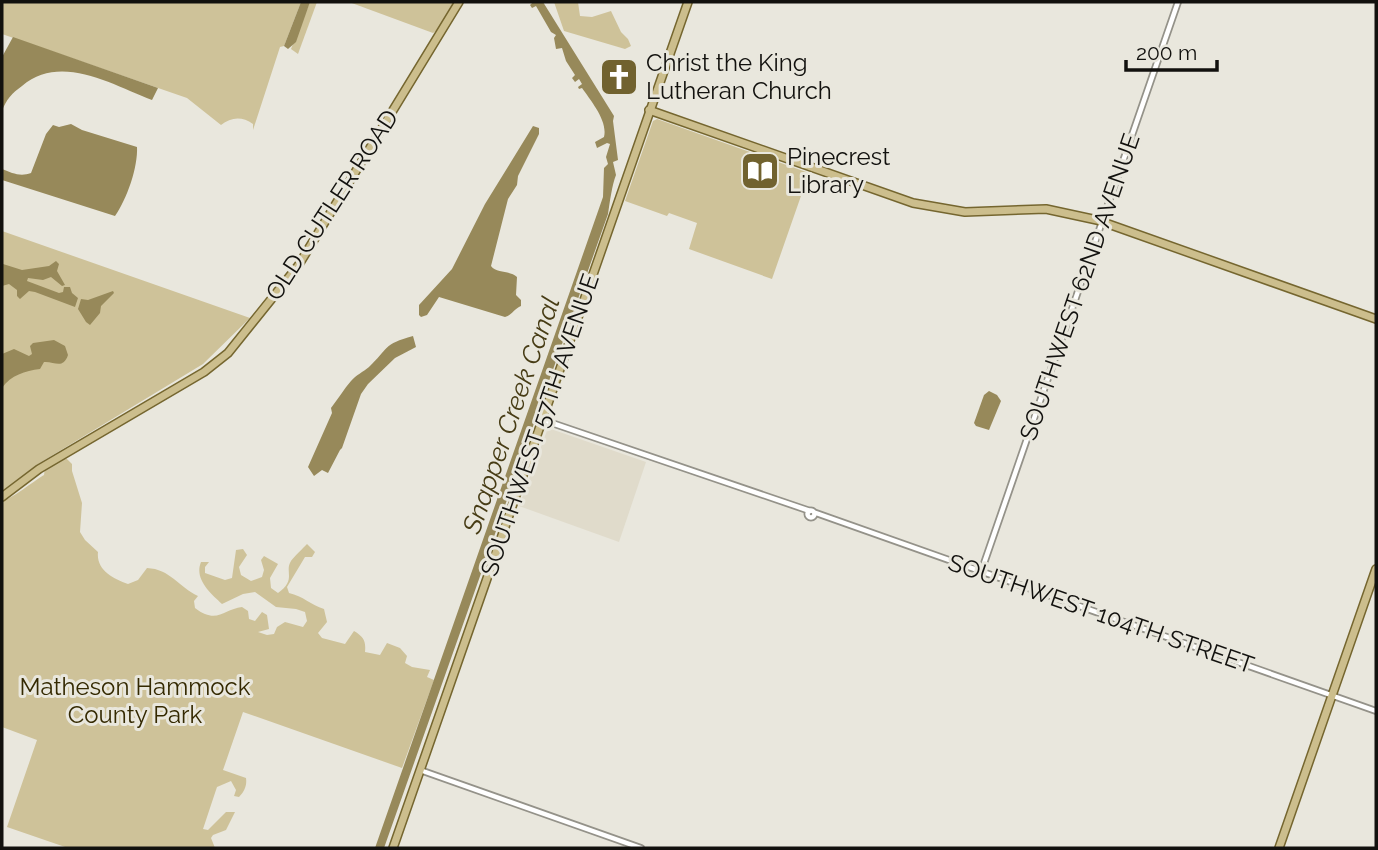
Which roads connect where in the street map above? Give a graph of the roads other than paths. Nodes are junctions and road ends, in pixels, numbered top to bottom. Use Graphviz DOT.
graph roads {
  1 [pos="458,2"];
  2 [pos="688,2"];
  3 [pos="1178,2"];
  4 [pos="649,110"];
  5 [pos="1102,222"];
  6 [pos="1376,319"];
  7 [pos="542,419"];
  8 [pos="2,497"];
  9 [pos="1376,569"];
  10 [pos="981,572"];
  11 [pos="1332,695"];
  12 [pos="1376,711"];
  13 [pos="420,770"];
  14 [pos="393,848"];
  15 [pos="641,848"];
  16 [pos="1279,848"];
  1 -- 8 [label="main road, OLD CUTLER ROAD"];
  2 -- 4 [label="main road, SOUTHWEST 57TH AVENUE"];
  3 -- 5 [label="street, SOUTHWEST 62ND AVENUE"];
  4 -- 5 [label="main road"];
  4 -- 7 [label="main road, SOUTHWEST 57TH AVENUE"];
  5 -- 6 [label="main road"];
  5 -- 10 [label="street, SOUTHWEST 62ND AVENUE"];
  7 -- 10 [label="street, SOUTHWEST 104TH STREET"];
  7 -- 13 [label="main road, SOUTHWEST 57TH AVENUE"];
  9 -- 11 [label="main road"];
  10 -- 11 [label="street, SOUTHWEST 104TH STREET"];
  11 -- 12 [label="street, SOUTHWEST 104TH STREET"];
  11 -- 16 [label="main road"];
  13 -- 14 [label="main road, SOUTHWEST 57TH AVENUE"];
  13 -- 15 [label="street"];
}
